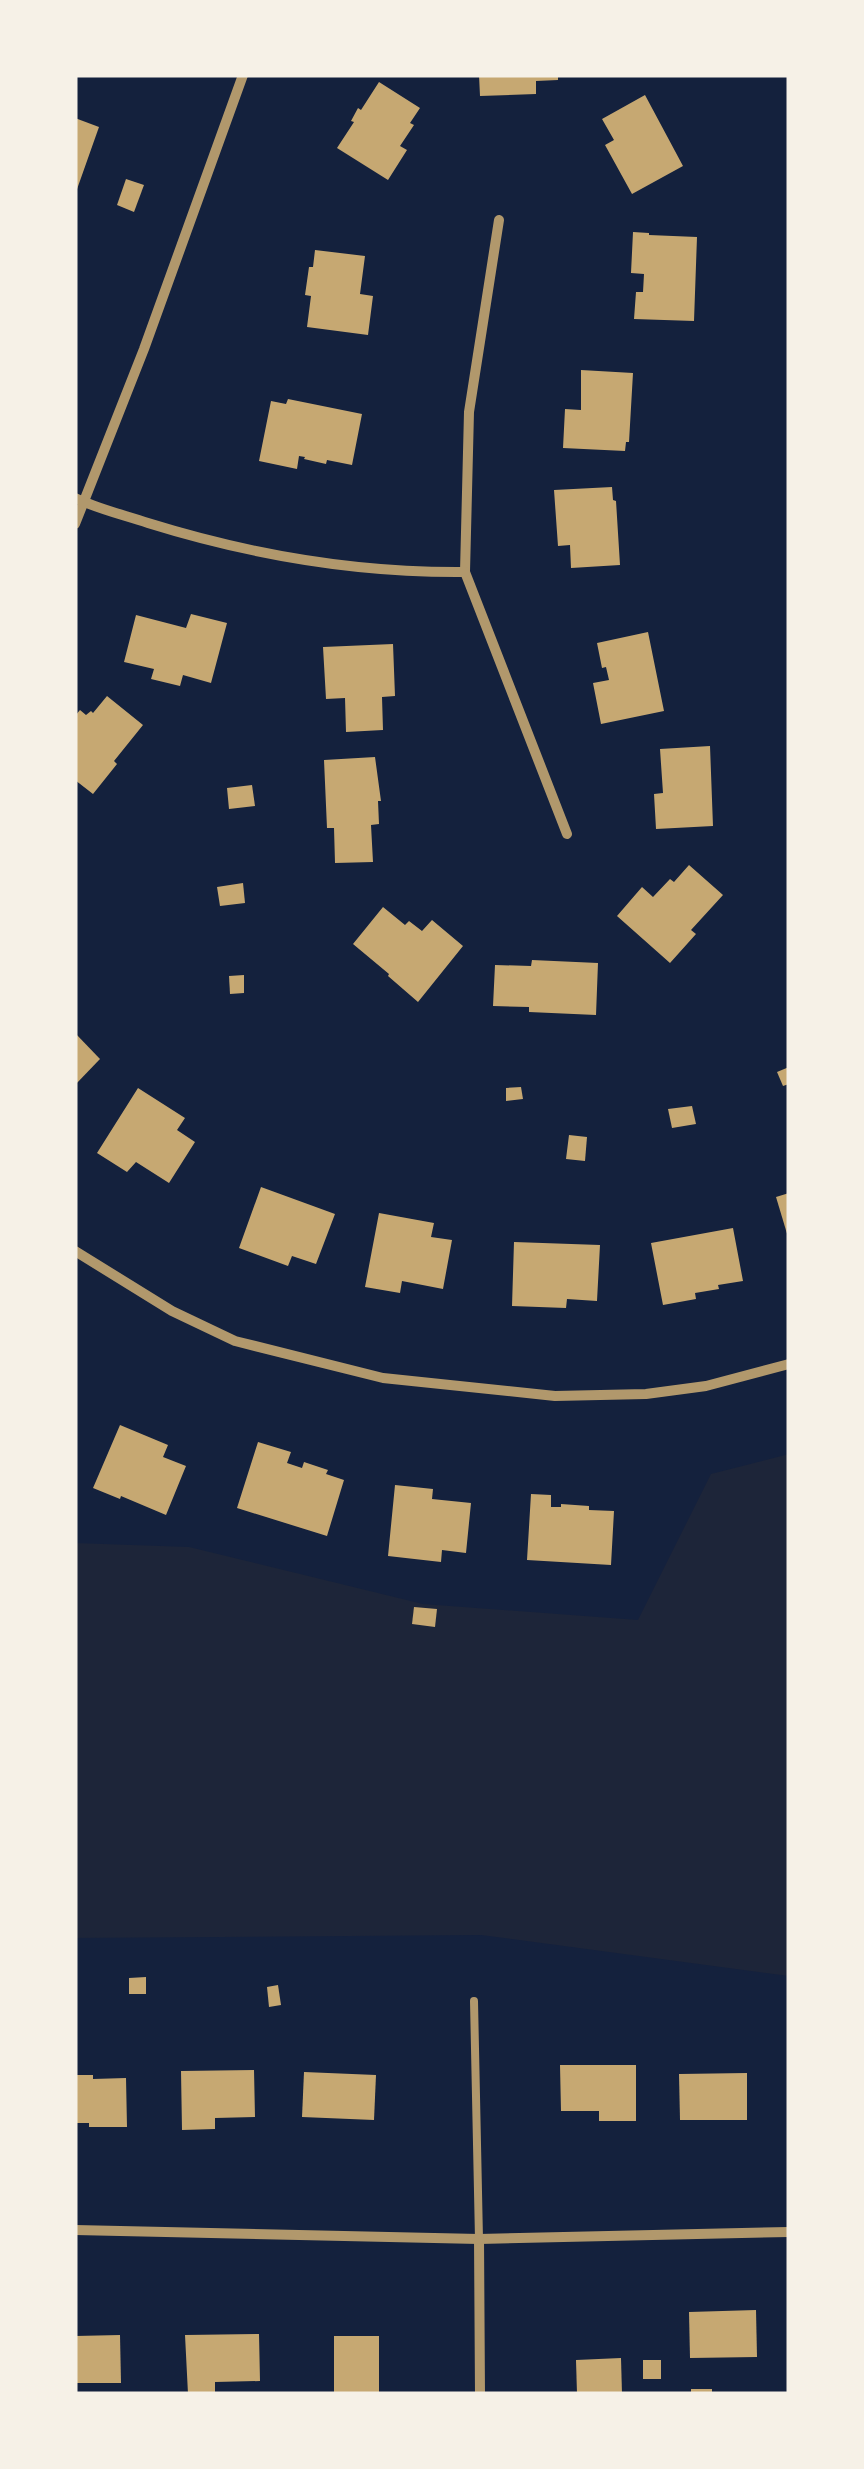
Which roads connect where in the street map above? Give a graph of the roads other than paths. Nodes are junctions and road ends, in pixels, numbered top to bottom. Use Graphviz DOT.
graph roads {
  1 [pos="244,75"];
  2 [pos="499,220"];
  3 [pos="80,500"];
  4 [pos="75,524"];
  5 [pos="465,572"];
  6 [pos="567,834"];
  7 [pos="75,1251"];
  8 [pos="789,1364"];
  9 [pos="474,2001"];
  10 [pos="75,2230"];
  11 [pos="789,2232"];
  12 [pos="479,2239"];
  13 [pos="480,2394"];
  1 -- 3 [label="street"];
  2 -- 5 [label="street"];
  3 -- 4 [label="street"];
  3 -- 5 [label="street"];
  5 -- 6 [label="street"];
  7 -- 8 [label="street"];
  9 -- 12 [label="lane"];
  10 -- 12 [label="street"];
  11 -- 12 [label="street"];
  12 -- 13 [label="street"];
}
